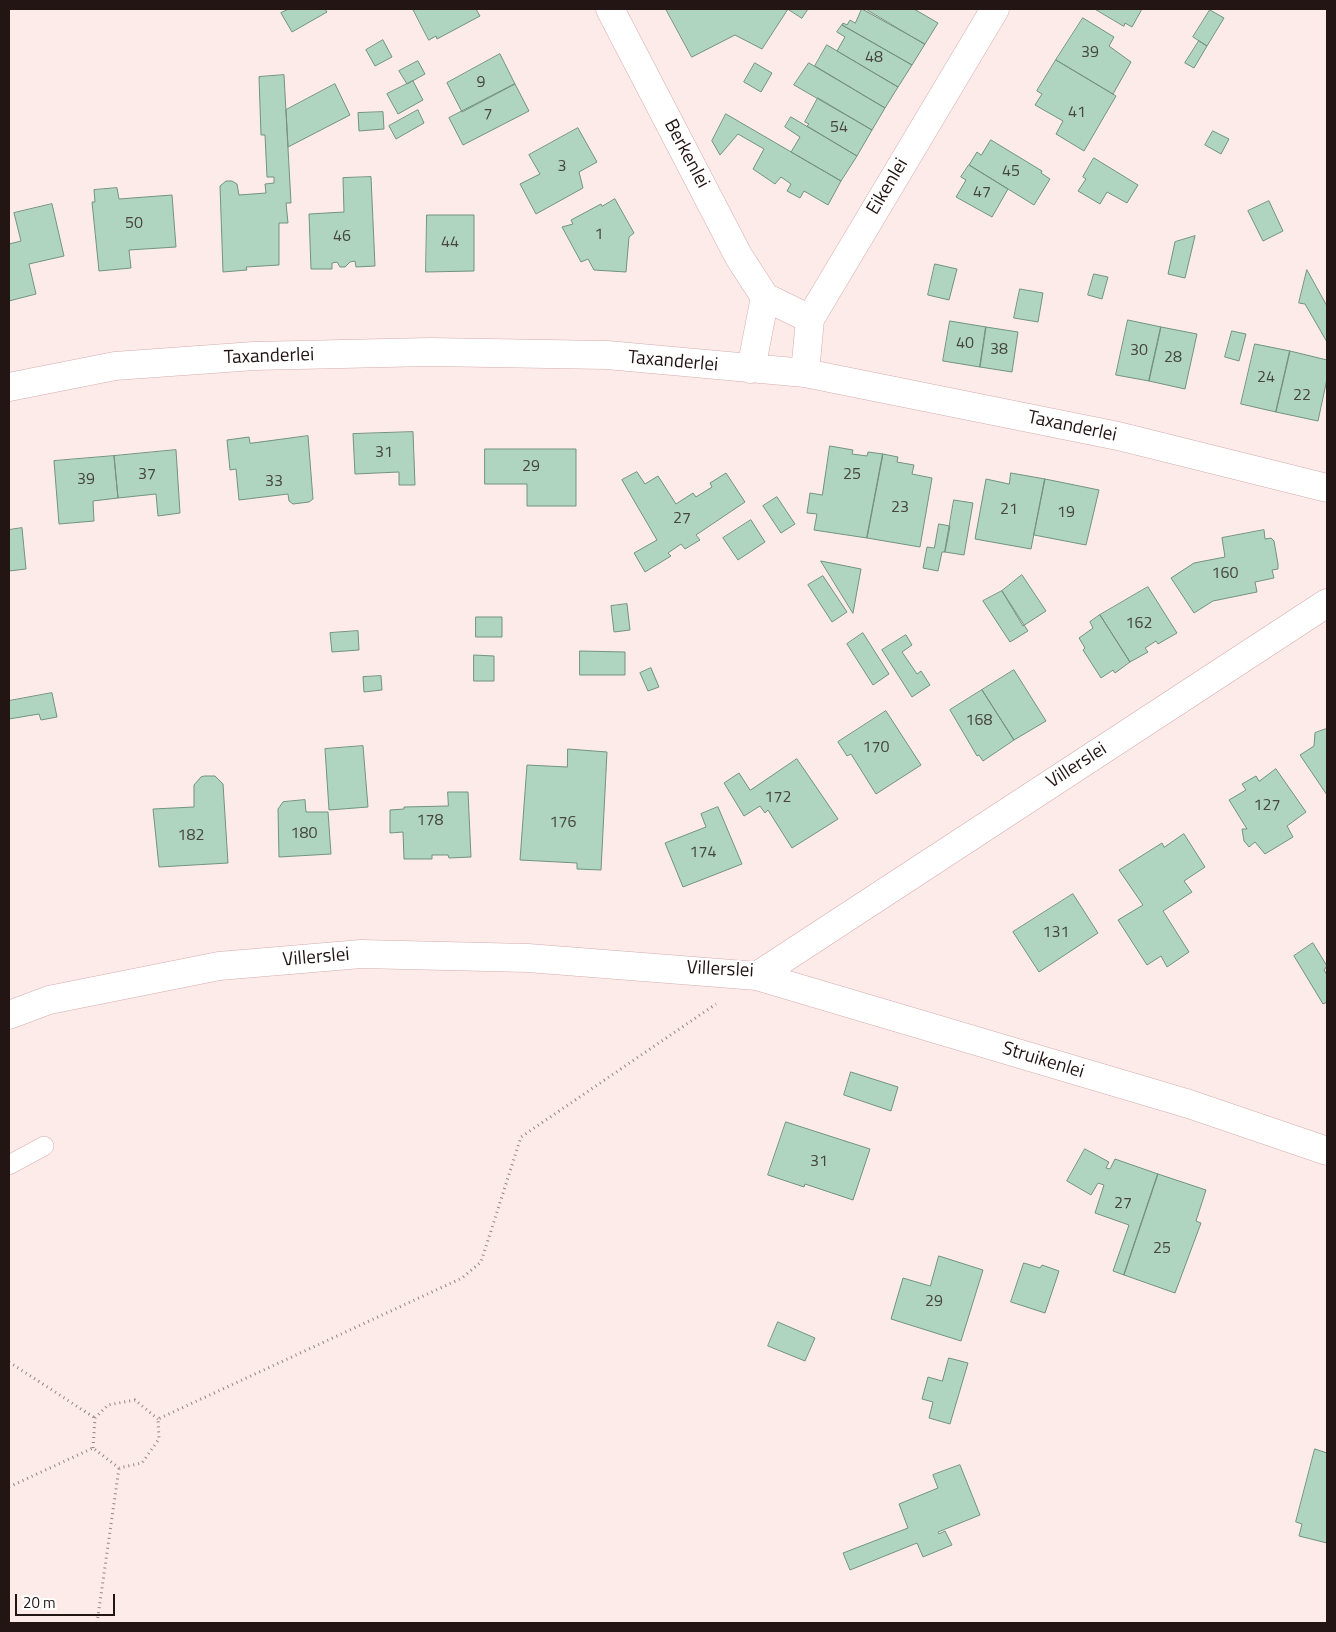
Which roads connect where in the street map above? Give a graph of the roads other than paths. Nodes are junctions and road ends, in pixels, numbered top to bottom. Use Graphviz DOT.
graph roads {
  1 [pos="610,9"];
  2 [pos="995,9"];
  3 [pos="764,297"];
  4 [pos="810,319"];
  5 [pos="750,369"];
  6 [pos="805,373"];
  7 [pos="9,387"];
  8 [pos="1327,488"];
  9 [pos="1327,603"];
  10 [pos="757,976"];
  11 [pos="9,1015"];
  12 [pos="44,1146"];
  13 [pos="1327,1151"];
  14 [pos="9,1164"];
  1 -- 3 [label="street, Berkenlei"];
  2 -- 4 [label="street, Eikenlei"];
  3 -- 4 [label="street"];
  3 -- 5 [label="street"];
  4 -- 6 [label="street, Eikenlei"];
  5 -- 6 [label="street, Taxanderlei"];
  5 -- 7 [label="street, Taxanderlei"];
  6 -- 8 [label="street, Taxanderlei"];
  9 -- 10 [label="street, Villerslei"];
  10 -- 11 [label="street, Villerslei"];
  10 -- 13 [label="street, Struikenlei"];
  12 -- 14 [label="lane"];
}
